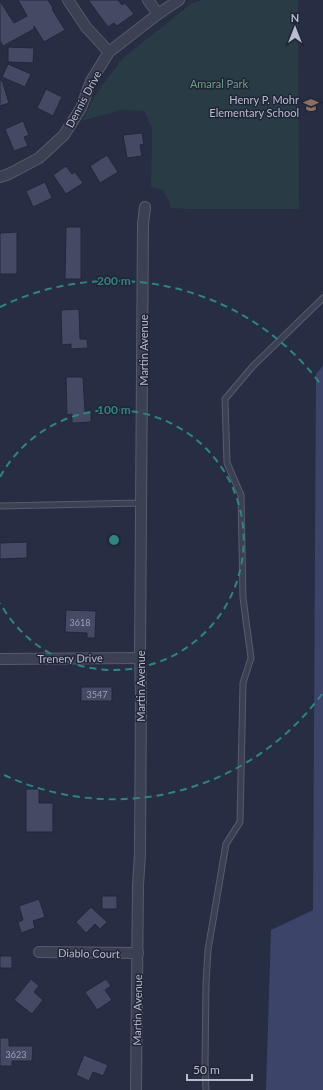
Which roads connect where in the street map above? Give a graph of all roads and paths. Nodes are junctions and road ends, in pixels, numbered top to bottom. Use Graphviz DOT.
graph roads {
  1 [pos="68,0"];
  2 [pos="148,0"];
  3 [pos="179,0"];
  4 [pos="158,14"];
  5 [pos="109,52"];
  6 [pos="0,177"];
  7 [pos="145,207"];
  8 [pos="323,298"];
  9 [pos="141,503"];
  10 [pos="0,506"];
  11 [pos="140,658"];
  12 [pos="0,659"];
  13 [pos="39,952"];
  14 [pos="138,953"];
  15 [pos="136,1090"];
  16 [pos="206,1090"];
  1 -- 5 [label="street"];
  2 -- 4 [label="street"];
  3 -- 4 [label="street, Dennis Drive"];
  4 -- 5 [label="street, Dennis Drive"];
  5 -- 6 [label="street, Dennis Drive"];
  7 -- 9 [label="street, Martin Avenue"];
  8 -- 16 [label="lane"];
  9 -- 10 [label="lane"];
  9 -- 11 [label="street, Martin Avenue"];
  11 -- 12 [label="street, Trenery Drive"];
  11 -- 14 [label="street, Martin Avenue"];
  13 -- 14 [label="street, Diablo Court"];
  14 -- 15 [label="street, Martin Avenue"];
}
